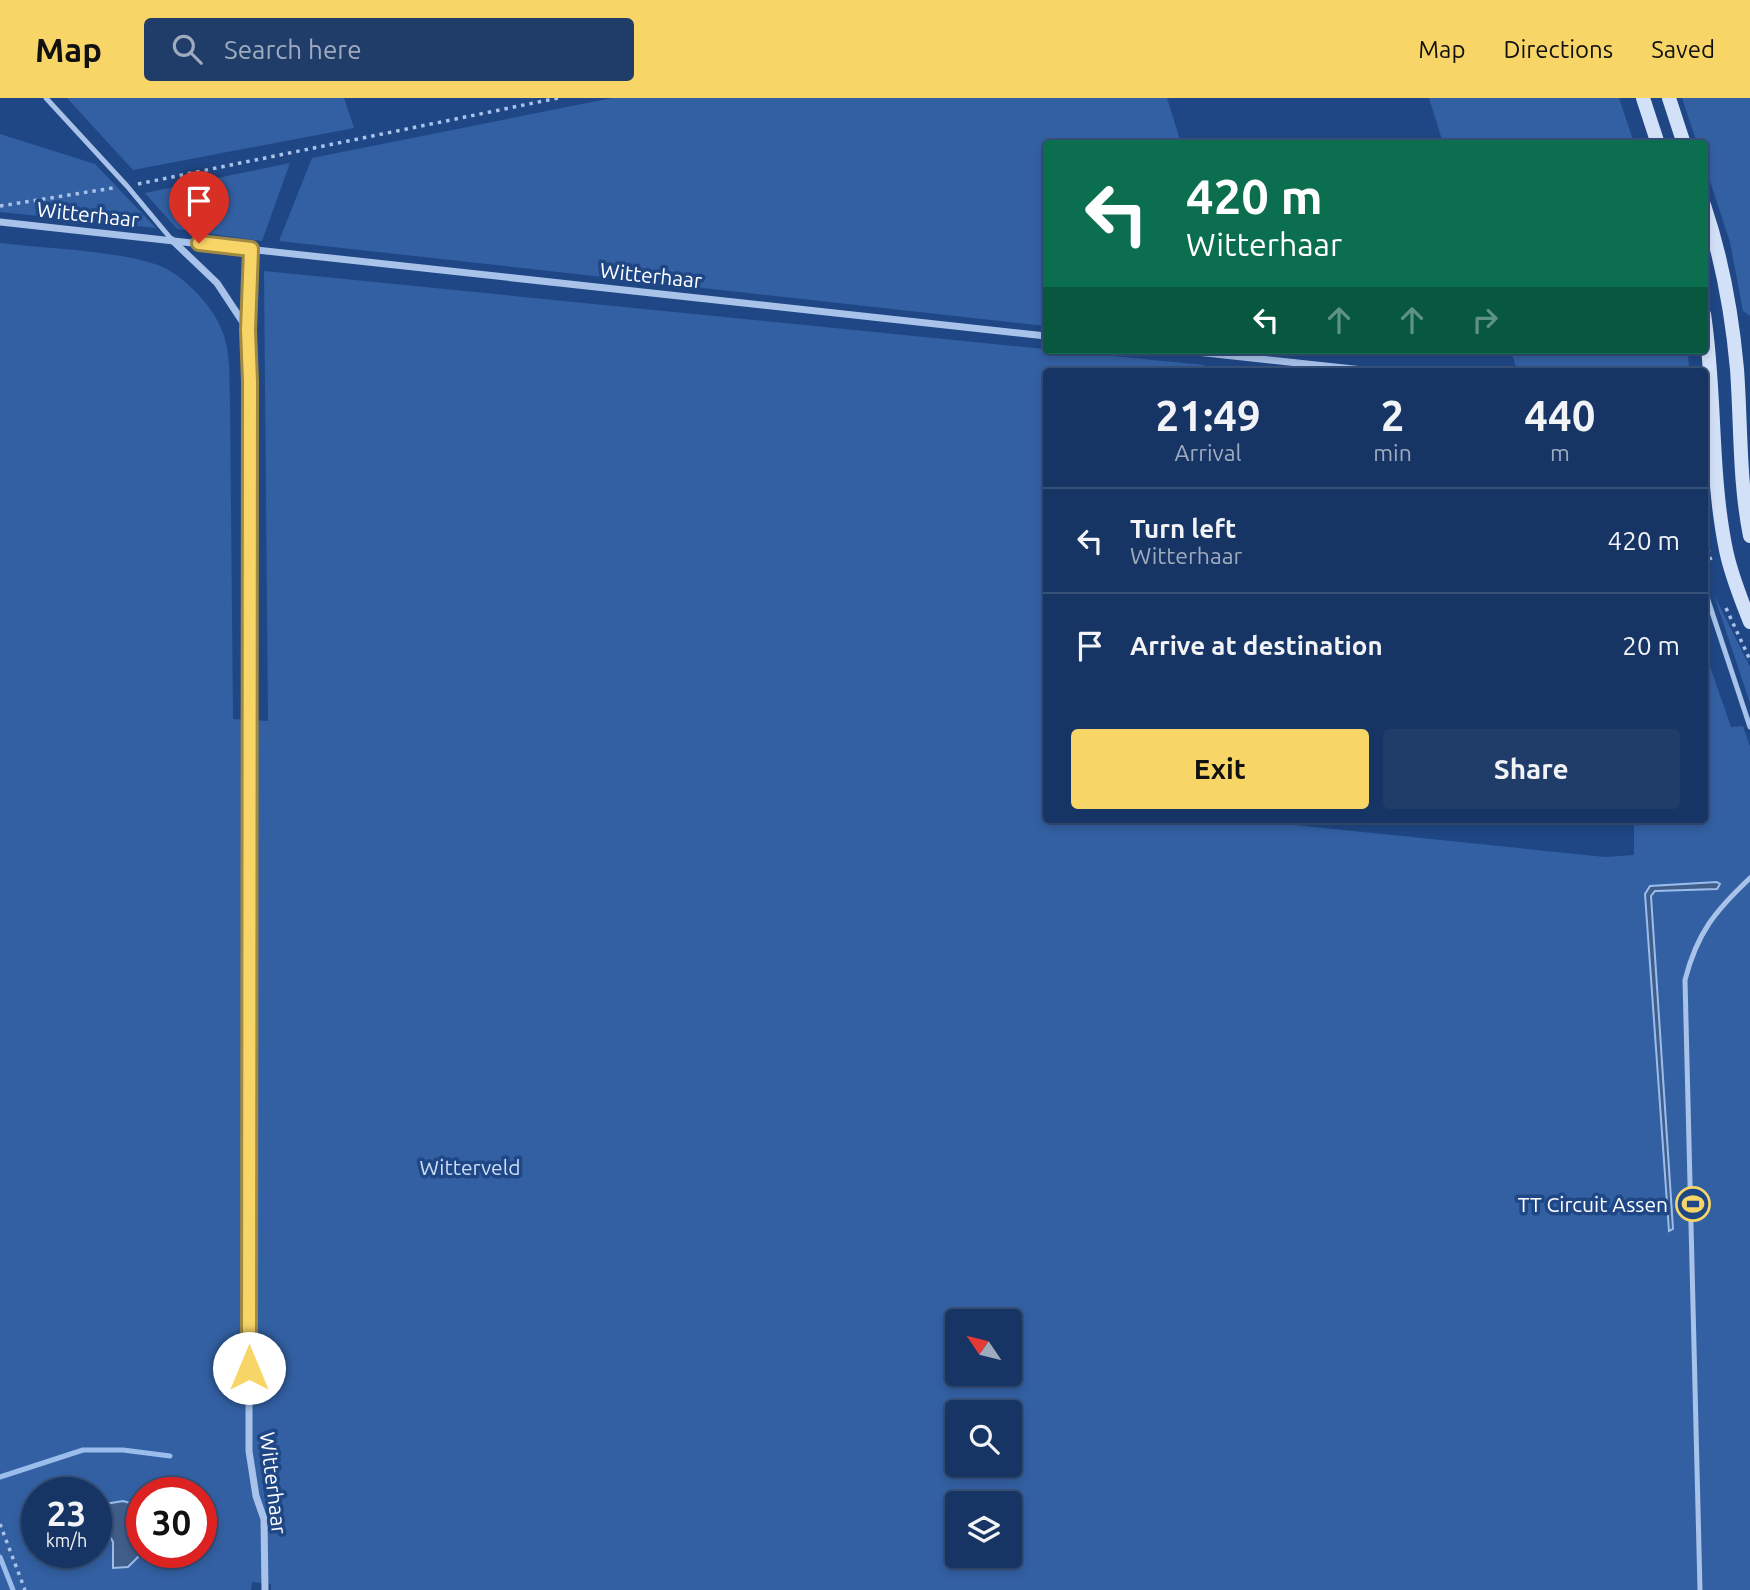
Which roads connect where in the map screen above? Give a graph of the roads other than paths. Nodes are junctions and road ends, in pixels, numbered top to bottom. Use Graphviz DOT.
graph roads {
  1 [pos="47,98"];
  2 [pos="1643,98"];
  3 [pos="1669,98"];
  4 [pos="1657,140"];
  5 [pos="1683,140"];
  6 [pos="1708,219"];
  7 [pos="0,222"];
  8 [pos="172,240"];
  9 [pos="251,249"];
  10 [pos="248,330"];
  11 [pos="1043,336"];
  12 [pos="1708,338"];
  13 [pos="1215,354"];
  14 [pos="1344,368"];
  15 [pos="1739,404"];
  16 [pos="1709,405"];
  17 [pos="1716,454"];
  18 [pos="1708,467"];
  19 [pos="1750,536"];
  20 [pos="1708,600"];
  21 [pos="1750,622"];
  22 [pos="1750,727"];
  23 [pos="1750,878"];
  24 [pos="265,1590"];
  25 [pos="1700,1590"];
  1 -- 8 [label="lane"];
  2 -- 4 [label="street"];
  3 -- 5 [label="street"];
  6 -- 15 [label="street"];
  7 -- 8 [label="street, Witterhaar"];
  8 -- 9 [label="street, Witterhaar"];
  8 -- 10 [label="street"];
  9 -- 10 [label="street, Witterhaar"];
  9 -- 11 [label="street, Witterhaar"];
  10 -- 24 [label="street, Witterhaar"];
  12 -- 16 [label="street"];
  13 -- 14 [label="street"];
  15 -- 16 [label="street"];
  15 -- 19 [label="street"];
  16 -- 17 [label="street"];
  17 -- 18 [label="lane"];
  17 -- 21 [label="street"];
  20 -- 22 [label="lane"];
  23 -- 25 [label="lane"];
}
